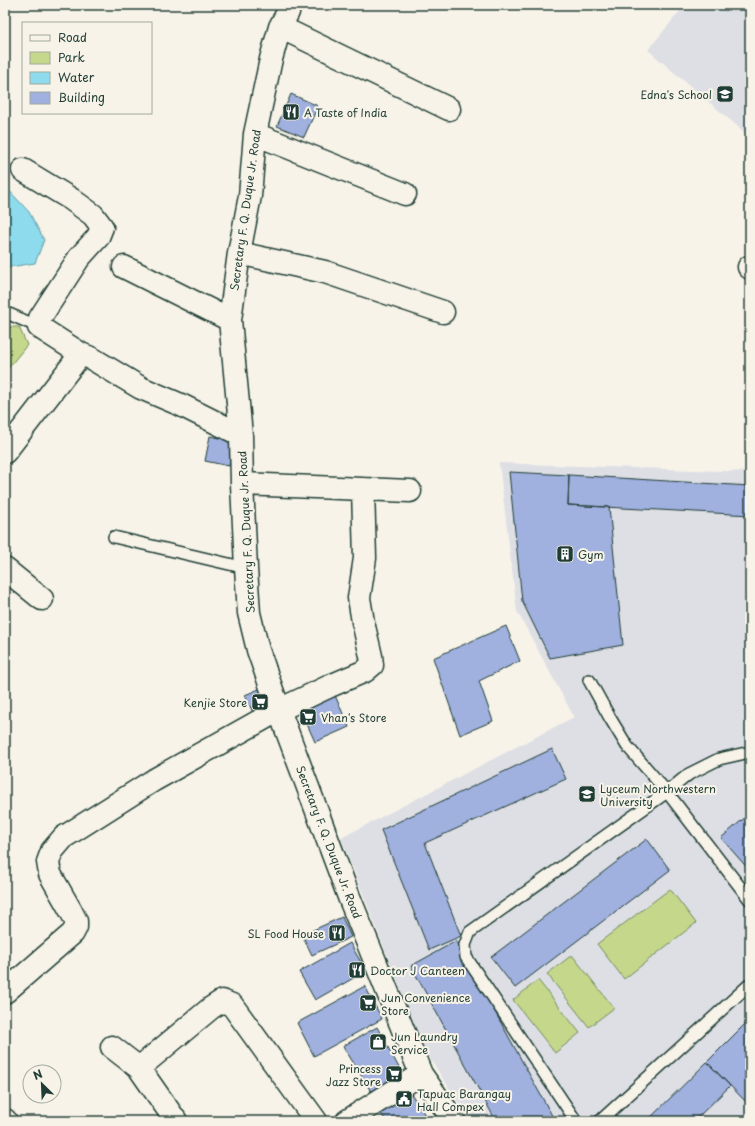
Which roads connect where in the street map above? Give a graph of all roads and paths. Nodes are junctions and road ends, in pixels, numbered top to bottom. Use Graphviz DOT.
graph roads {
  1 [pos="284,12"];
  2 [pos="449,110"];
  3 [pos="255,134"];
  4 [pos="23,170"];
  5 [pos="405,194"];
  6 [pos="239,253"];
  7 [pos="124,267"];
  8 [pos="443,312"];
  9 [pos="5,314"];
  10 [pos="230,320"];
  11 [pos="39,327"];
  12 [pos="81,354"];
  13 [pos="241,435"];
  14 [pos="5,452"];
  15 [pos="242,484"];
  16 [pos="363,489"];
  17 [pos="410,491"];
  18 [pos="114,537"];
  19 [pos="246,568"];
  20 [pos="5,569"];
  21 [pos="42,599"];
  22 [pos="589,680"];
  23 [pos="279,710"];
  24 [pos="750,752"];
  25 [pos="667,792"];
  26 [pos="750,900"];
  27 [pos="750,984"];
  28 [pos="5,992"];
  29 [pos="112,1047"];
  30 [pos="139,1068"];
  31 [pos="422,1074"];
  32 [pos="176,1121"];
  33 [pos="316,1121"];
  34 [pos="347,1121"];
  35 [pos="454,1121"];
  36 [pos="576,1121"];
  37 [pos="600,1121"];
  1 -- 2 [label="street"];
  1 -- 3 [label="street, Secretary F. Q. Duque Jr. Road"];
  3 -- 5 [label="street"];
  3 -- 6 [label="street, Secretary F. Q. Duque Jr. Road"];
  4 -- 11 [label="street"];
  6 -- 8 [label="street"];
  6 -- 10 [label="street, Secretary F. Q. Duque Jr. Road"];
  7 -- 10 [label="street"];
  9 -- 11 [label="lane"];
  10 -- 13 [label="street, Secretary F. Q. Duque Jr. Road"];
  11 -- 12 [label="street"];
  12 -- 13 [label="street"];
  12 -- 14 [label="street"];
  13 -- 15 [label="street, Secretary F. Q. Duque Jr. Road"];
  15 -- 16 [label="street"];
  15 -- 19 [label="street, Secretary F. Q. Duque Jr. Road"];
  16 -- 17 [label="street"];
  16 -- 23 [label="street"];
  18 -- 19 [label="lane"];
  19 -- 23 [label="street, Secretary F. Q. Duque Jr. Road"];
  20 -- 21 [label="street"];
  22 -- 25 [label="lane"];
  23 -- 28 [label="street"];
  23 -- 31 [label="street, Secretary F. Q. Duque Jr. Road"];
  24 -- 25 [label="lane"];
  25 -- 26 [label="lane"];
  25 -- 36 [label="lane"];
  27 -- 37 [label="lane"];
  29 -- 30 [label="street"];
  30 -- 32 [label="street"];
  30 -- 33 [label="street"];
  31 -- 34 [label="street"];
  31 -- 35 [label="street, Secretary F. Q. Duque Jr. Road"];
}
